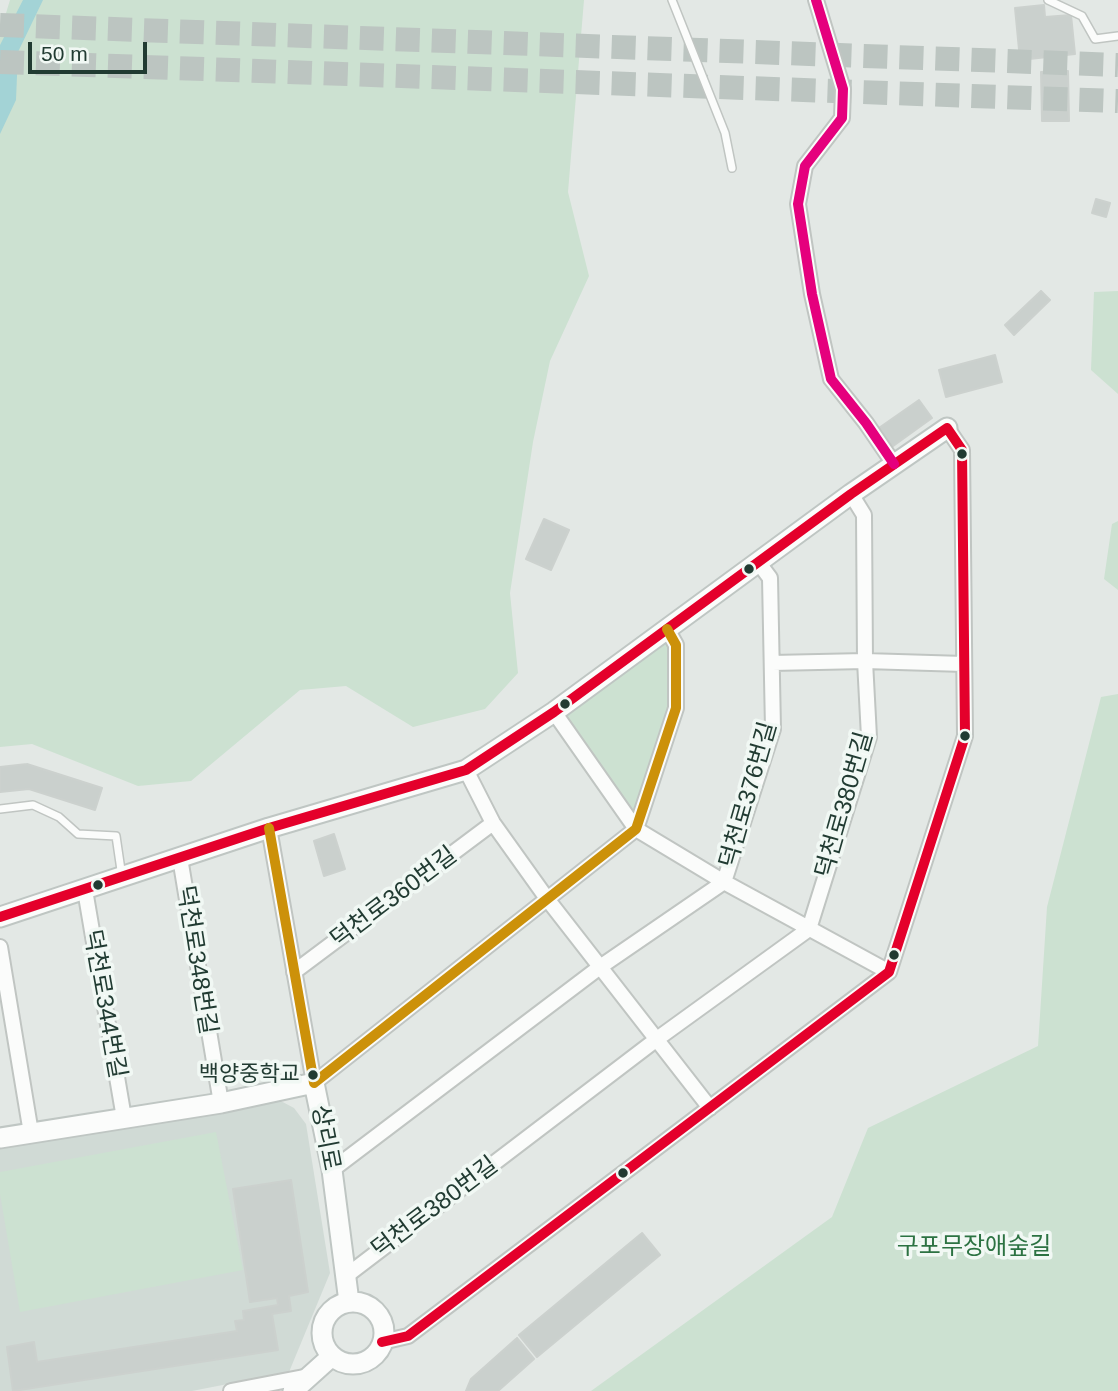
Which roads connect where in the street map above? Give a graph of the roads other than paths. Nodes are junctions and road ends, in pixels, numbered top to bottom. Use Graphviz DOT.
graph roads {
  1 [pos="671,0"];
  2 [pos="816,0"];
  3 [pos="1048,0"];
  4 [pos="1118,36"];
  5 [pos="732,168"];
  6 [pos="947,428"];
  7 [pos="894,464"];
  8 [pos="851,494"];
  9 [pos="758,562"];
  10 [pos="667,629"];
  11 [pos="865,661"];
  12 [pos="772,663"];
  13 [pos="964,664"];
  14 [pos="554,712"];
  15 [pos="466,770"];
  16 [pos="0,809"];
  17 [pos="493,823"];
  18 [pos="269,828"];
  19 [pos="636,829"];
  20 [pos="180,858"];
  21 [pos="122,877"];
  22 [pos="724,882"];
  23 [pos="85,890"];
  24 [pos="548,900"];
  25 [pos="0,917"];
  26 [pos="809,929"];
  27 [pos="0,947"];
  28 [pos="600,967"];
  29 [pos="294,972"];
  30 [pos="890,972"];
  31 [pos="657,1039"];
  32 [pos="314,1083"];
  33 [pos="221,1103"];
  34 [pos="710,1108"];
  35 [pos="124,1118"];
  36 [pos="31,1133"];
  37 [pos="0,1138"];
  38 [pos="332,1170"];
  39 [pos="346,1276"];
  40 [pos="349,1302"];
  41 [pos="382,1342"];
  42 [pos="332,1356"];
  43 [pos="310,1376"];
  44 [pos="231,1391"];
  45 [pos="293,1391"];
  1 -- 5 [label="lane"];
  2 -- 7 [label="street"];
  3 -- 4 [label="lane"];
  6 -- 7 [label="main road"];
  6 -- 13 [label="street"];
  7 -- 8 [label="main road"];
  8 -- 9 [label="main road"];
  8 -- 11 [label="street, 덕천로380번길"];
  9 -- 10 [label="main road"];
  9 -- 12 [label="street, 덕천로376번길"];
  10 -- 14 [label="main road"];
  10 -- 19 [label="street"];
  11 -- 12 [label="street"];
  11 -- 13 [label="street"];
  11 -- 26 [label="street, 덕천로380번길"];
  12 -- 22 [label="street, 덕천로376번길"];
  13 -- 30 [label="street"];
  14 -- 15 [label="main road"];
  14 -- 19 [label="street"];
  15 -- 17 [label="street"];
  15 -- 18 [label="main road"];
  16 -- 21 [label="lane"];
  17 -- 24 [label="street"];
  17 -- 29 [label="street, 덕천로360번길"];
  18 -- 20 [label="main road"];
  18 -- 29 [label="street"];
  19 -- 22 [label="street"];
  19 -- 24 [label="street"];
  20 -- 21 [label="main road"];
  20 -- 33 [label="street, 덕천로348번길"];
  21 -- 23 [label="main road"];
  22 -- 26 [label="street"];
  22 -- 28 [label="street, 덕천로376번길"];
  23 -- 25 [label="main road"];
  23 -- 35 [label="street, 덕천로344번길"];
  24 -- 28 [label="street"];
  24 -- 32 [label="street"];
  26 -- 30 [label="street"];
  26 -- 31 [label="street, 덕천로380번길"];
  27 -- 36 [label="street"];
  28 -- 31 [label="street"];
  28 -- 38 [label="street, 덕천로376번길"];
  29 -- 32 [label="street"];
  30 -- 34 [label="street"];
  31 -- 34 [label="street"];
  31 -- 39 [label="street, 덕천로380번길"];
  32 -- 33 [label="main road, 상리로"];
  32 -- 38 [label="main road, 상리로"];
  33 -- 35 [label="main road, 상리로"];
  34 -- 41 [label="street"];
  35 -- 36 [label="main road, 상리로"];
  36 -- 37 [label="main road, 상리로"];
  38 -- 39 [label="main road, 상리로"];
  39 -- 40 [label="main road, 상리로"];
  40 -- 41 [label="main road"];
  40 -- 42 [label="main road"];
  41 -- 42 [label="main road"];
  42 -- 43 [label="main road"];
  43 -- 44 [label="street"];
  43 -- 45 [label="main road"];
}
